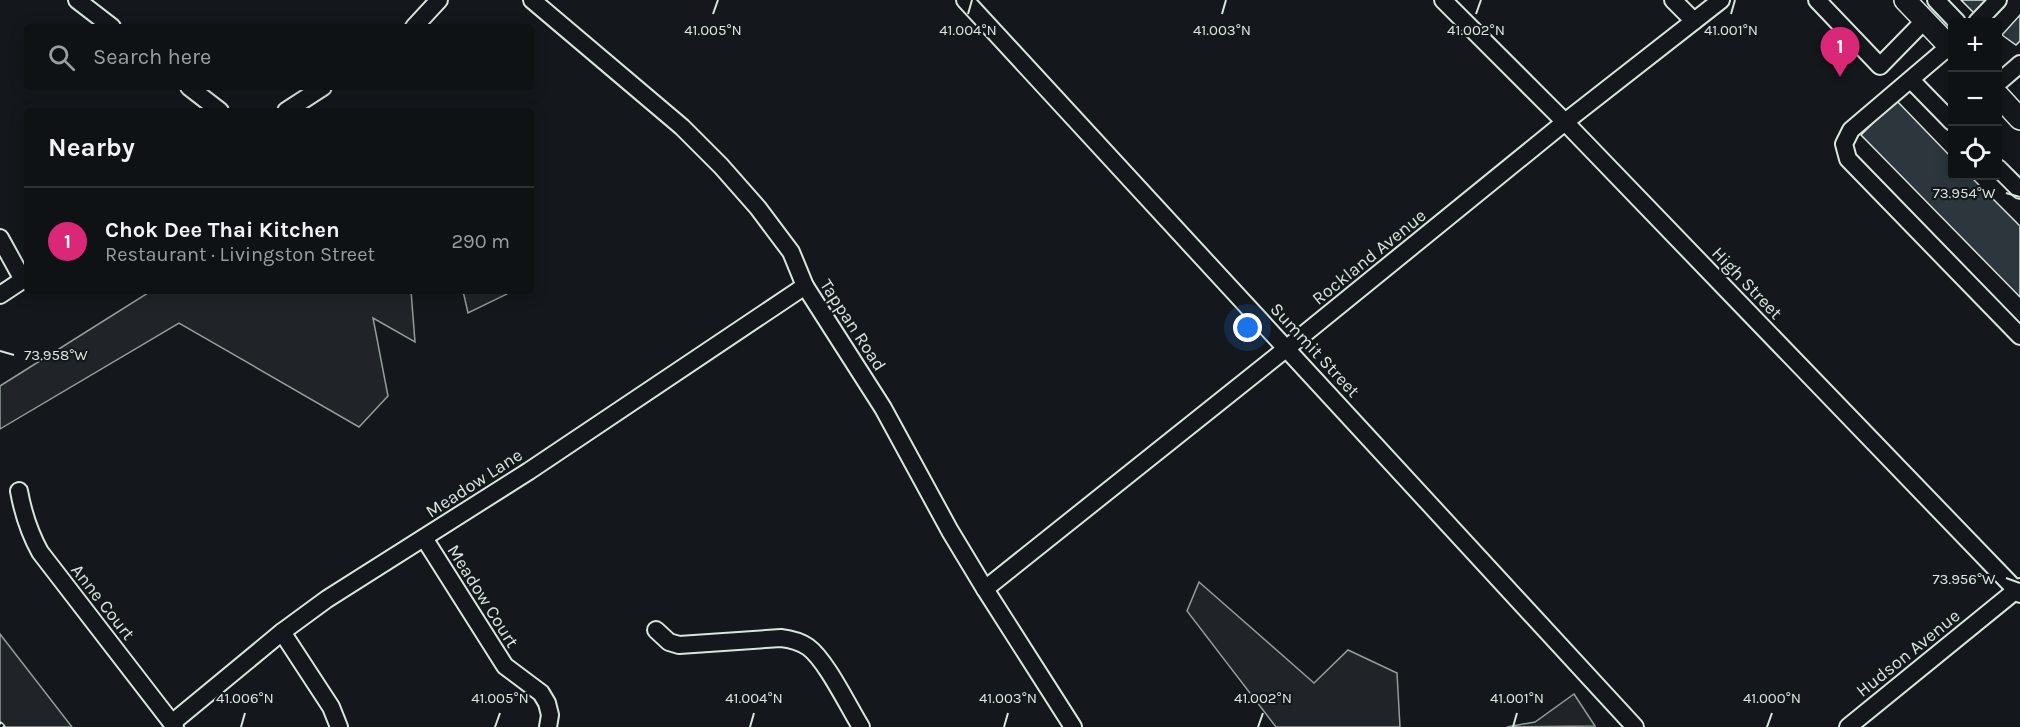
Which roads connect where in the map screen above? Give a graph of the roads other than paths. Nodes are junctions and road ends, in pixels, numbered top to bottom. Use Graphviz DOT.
graph roads {
  1 [pos="77,0"];
  2 [pos="440,0"];
  3 [pos="532,0"];
  4 [pos="965,0"];
  5 [pos="1443,0"];
  6 [pos="1673,0"];
  7 [pos="1721,0"];
  8 [pos="1817,0"];
  9 [pos="1905,0"];
  10 [pos="1936,0"];
  11 [pos="1998,0"];
  12 [pos="1954,18"];
  13 [pos="1981,18"];
  14 [pos="1925,20"];
  15 [pos="1694,21"];
  16 [pos="108,24"];
  17 [pos="417,24"];
  18 [pos="1948,42"];
  19 [pos="1948,49"];
  20 [pos="2020,64"];
  21 [pos="1911,80"];
  22 [pos="2002,80"];
  23 [pos="193,90"];
  24 [pos="318,90"];
  25 [pos="2002,99"];
  26 [pos="216,108"];
  27 [pos="290,108"];
  28 [pos="1948,117"];
  29 [pos="2020,119"];
  30 [pos="1566,122"];
  31 [pos="2002,172"];
  32 [pos="2020,190"];
  33 [pos="0,238"];
  34 [pos="24,277"];
  35 [pos="24,280"];
  36 [pos="805,286"];
  37 [pos="0,295"];
  38 [pos="2020,336"];
  39 [pos="1287,348"];
  40 [pos="19,491"];
  41 [pos="424,538"];
  42 [pos="985,589"];
  43 [pos="2019,591"];
  44 [pos="656,630"];
  45 [pos="282,632"];
  46 [pos="173,725"];
  47 [pos="339,727"];
  48 [pos="548,727"];
  49 [pos="861,727"];
  50 [pos="1073,727"];
  51 [pos="1635,727"];
  52 [pos="1848,727"];
  1 -- 16 [label="street"];
  2 -- 17 [label="street"];
  3 -- 36 [label="street, Tappan Road"];
  4 -- 39 [label="street, Summit Street"];
  5 -- 30 [label="street, High Street"];
  6 -- 15 [label="street"];
  7 -- 15 [label="street, Rockland Avenue"];
  8 -- 14 [label="street"];
  9 -- 14 [label="main road"];
  10 -- 12 [label="street"];
  11 -- 13 [label="street"];
  14 -- 18 [label="main road"];
  15 -- 30 [label="street, Rockland Avenue"];
  19 -- 21 [label="street"];
  20 -- 22 [label="street"];
  21 -- 28 [label="street"];
  21 -- 38 [label="street"];
  23 -- 26 [label="street"];
  24 -- 27 [label="street"];
  25 -- 29 [label="main road"];
  30 -- 39 [label="street, Rockland Avenue"];
  30 -- 43 [label="street, High Street"];
  31 -- 32 [label="street"];
  33 -- 34 [label="street"];
  35 -- 37 [label="street"];
  36 -- 41 [label="street, Meadow Lane"];
  36 -- 42 [label="street, Tappan Road"];
  39 -- 42 [label="street, Rockland Avenue"];
  39 -- 51 [label="street, Summit Street"];
  40 -- 46 [label="street, Anne Court"];
  41 -- 45 [label="street, Meadow Lane"];
  41 -- 48 [label="street, Meadow Court"];
  42 -- 50 [label="street, Tappan Road"];
  43 -- 52 [label="street, Hudson Avenue"];
  44 -- 49 [label="street"];
  45 -- 46 [label="street, Meadow Lane"];
  45 -- 47 [label="street"];
}
